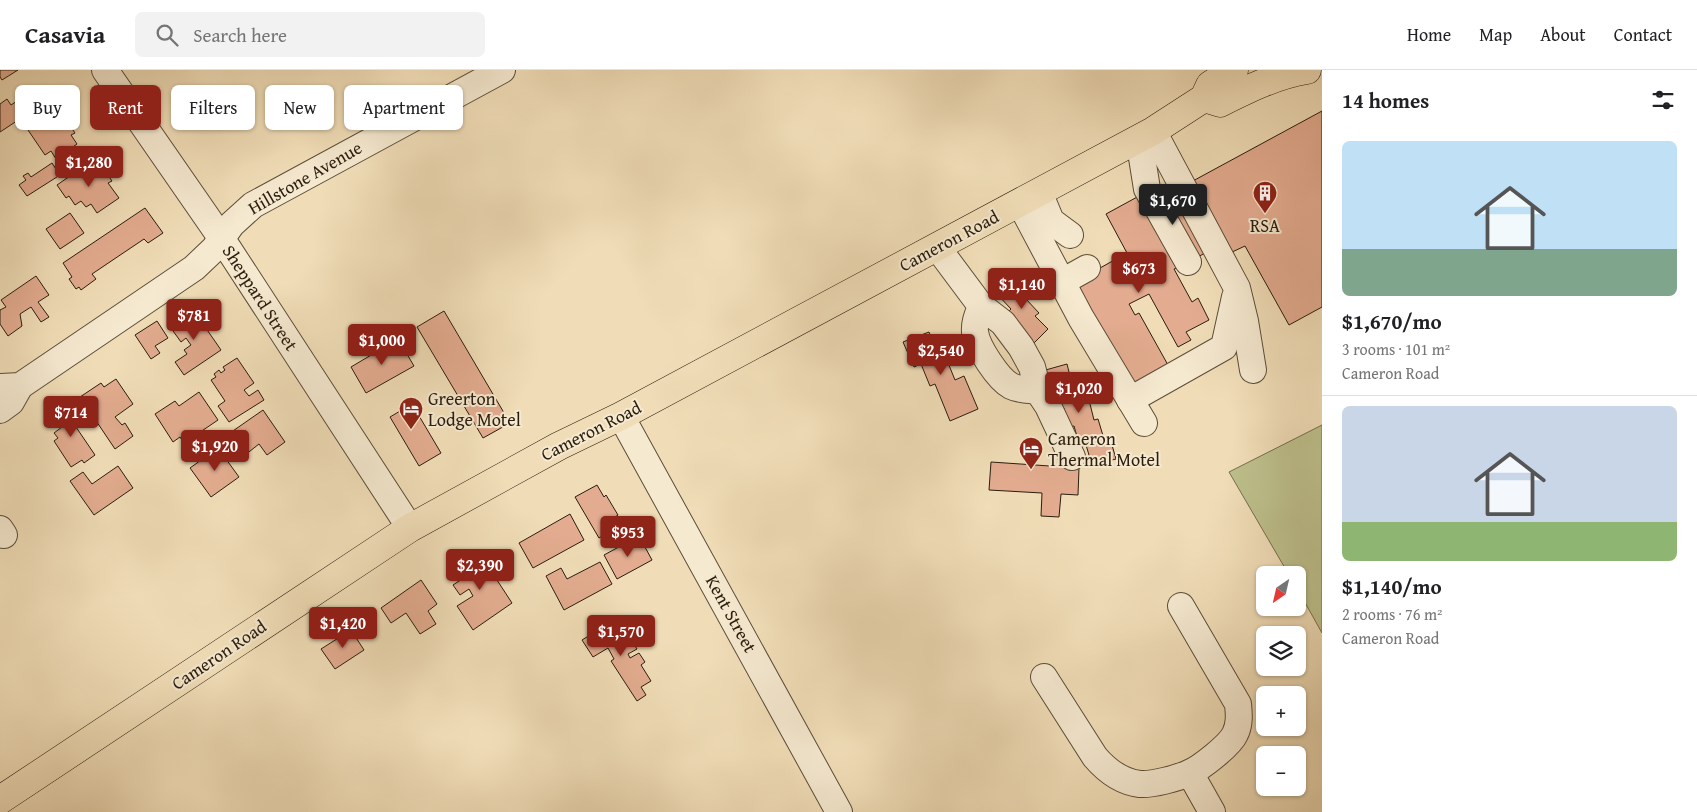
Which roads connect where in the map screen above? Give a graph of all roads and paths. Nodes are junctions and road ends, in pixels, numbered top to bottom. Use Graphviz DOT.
graph roads {
  1 [pos="105,70"];
  2 [pos="502,70"];
  3 [pos="1234,70"];
  4 [pos="1307,70"];
  5 [pos="1204,98"];
  6 [pos="1146,135"];
  7 [pos="1029,198"];
  8 [pos="1070,235"];
  9 [pos="222,239"];
  10 [pos="937,247"];
  11 [pos="1188,262"];
  12 [pos="1087,268"];
  13 [pos="1062,282"];
  14 [pos="1237,288"];
  15 [pos="981,306"];
  16 [pos="1253,370"];
  17 [pos="10,386"];
  18 [pos="1038,391"];
  19 [pos="1130,400"];
  20 [pos="0,410"];
  21 [pos="621,416"];
  22 [pos="1144,423"];
  23 [pos="1072,457"];
  24 [pos="410,528"];
  25 [pos="1181,606"];
  26 [pos="1044,677"];
  27 [pos="1190,773"];
  28 [pos="0,800"];
  29 [pos="840,812"];
  30 [pos="1212,812"];
  1 -- 9 [label="street, Sheppard Street"];
  2 -- 9 [label="street, Hillstone Avenue"];
  3 -- 5 [label="main road, Cameron Road"];
  4 -- 5 [label="main road"];
  5 -- 6 [label="main road, Cameron Road"];
  6 -- 7 [label="main road, Cameron Road"];
  6 -- 11 [label="street"];
  6 -- 14 [label="street"];
  7 -- 8 [label="street"];
  7 -- 10 [label="main road, Cameron Road"];
  7 -- 13 [label="street"];
  9 -- 17 [label="street, Hillstone Avenue"];
  9 -- 24 [label="street, Sheppard Street"];
  10 -- 15 [label="street"];
  10 -- 21 [label="main road, Cameron Road"];
  12 -- 13 [label="street"];
  13 -- 19 [label="street"];
  14 -- 16 [label="street"];
  14 -- 19 [label="street"];
  15 -- 18 [label="street"];
  15 -- 18 [label="street"];
  17 -- 20 [label="street"];
  18 -- 23 [label="street"];
  19 -- 22 [label="street"];
  21 -- 24 [label="main road, Cameron Road"];
  21 -- 29 [label="street, Kent Street"];
  24 -- 28 [label="main road, Cameron Road"];
  25 -- 27 [label="street"];
  26 -- 27 [label="street"];
  27 -- 30 [label="street"];
}
